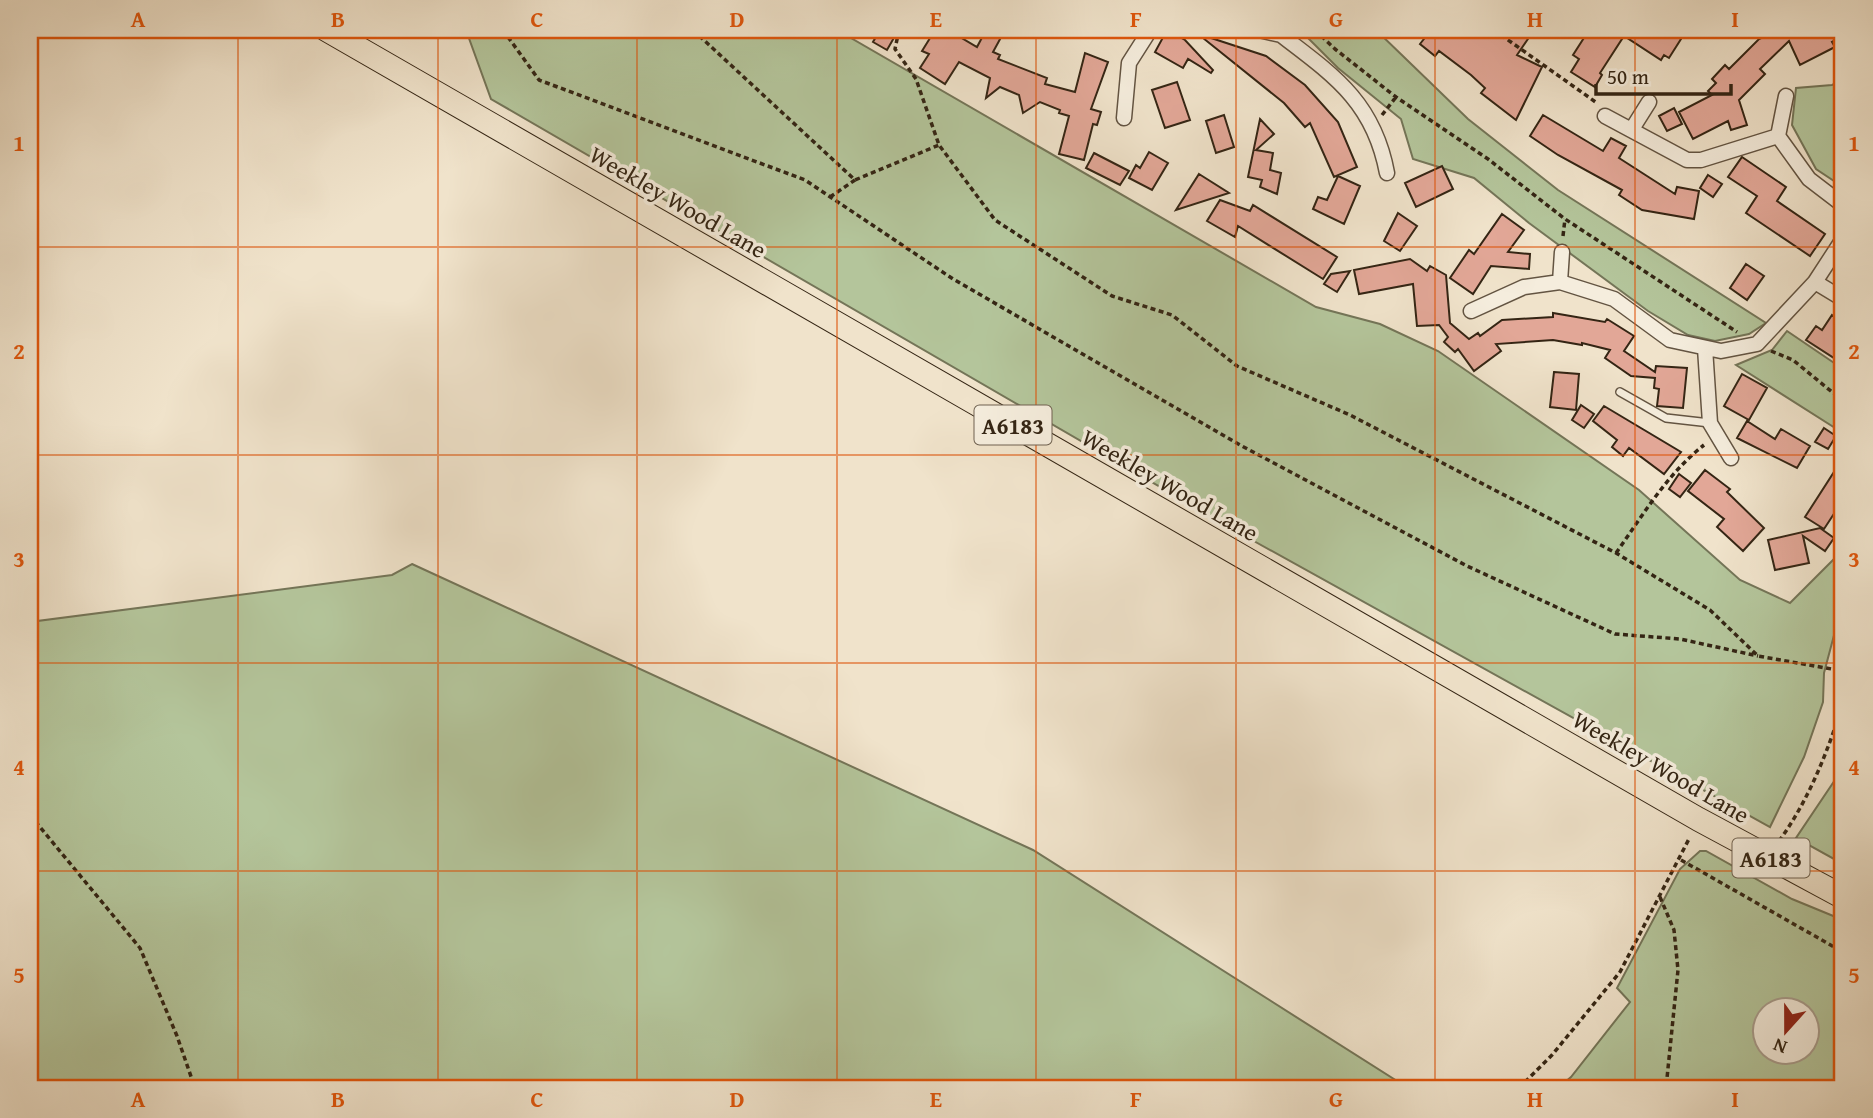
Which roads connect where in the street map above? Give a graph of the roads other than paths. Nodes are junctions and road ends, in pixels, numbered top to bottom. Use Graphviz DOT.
graph roads {
  1 [pos="327,30"];
  2 [pos="1150,30"];
  3 [pos="1259,30"];
  4 [pos="1283,33"];
  5 [pos="1786,96"];
  6 [pos="1649,102"];
  7 [pos="1605,116"];
  8 [pos="1124,118"];
  9 [pos="1632,129"];
  10 [pos="1778,136"];
  11 [pos="1387,173"];
  12 [pos="1843,205"];
  13 [pos="1843,239"];
  14 [pos="1562,252"];
  15 [pos="1560,282"];
  16 [pos="1815,282"];
  17 [pos="1843,299"];
  18 [pos="1471,311"];
  19 [pos="1705,348"];
  20 [pos="1620,391"];
  21 [pos="1713,429"];
  22 [pos="1731,458"];
  23 [pos="1843,897"];
  1 -- 23 [label="main road, Weekley Wood Lane / A6183"];
  2 -- 8 [label="street"];
  3 -- 4 [label="street"];
  4 -- 11 [label="street"];
  5 -- 10 [label="street"];
  6 -- 9 [label="street"];
  7 -- 9 [label="street"];
  9 -- 10 [label="street"];
  10 -- 12 [label="street"];
  13 -- 16 [label="street"];
  14 -- 15 [label="street"];
  15 -- 18 [label="street"];
  15 -- 19 [label="street"];
  16 -- 17 [label="street"];
  16 -- 19 [label="street"];
  19 -- 21 [label="street"];
  20 -- 21 [label="lane"];
  21 -- 22 [label="street"];
}
